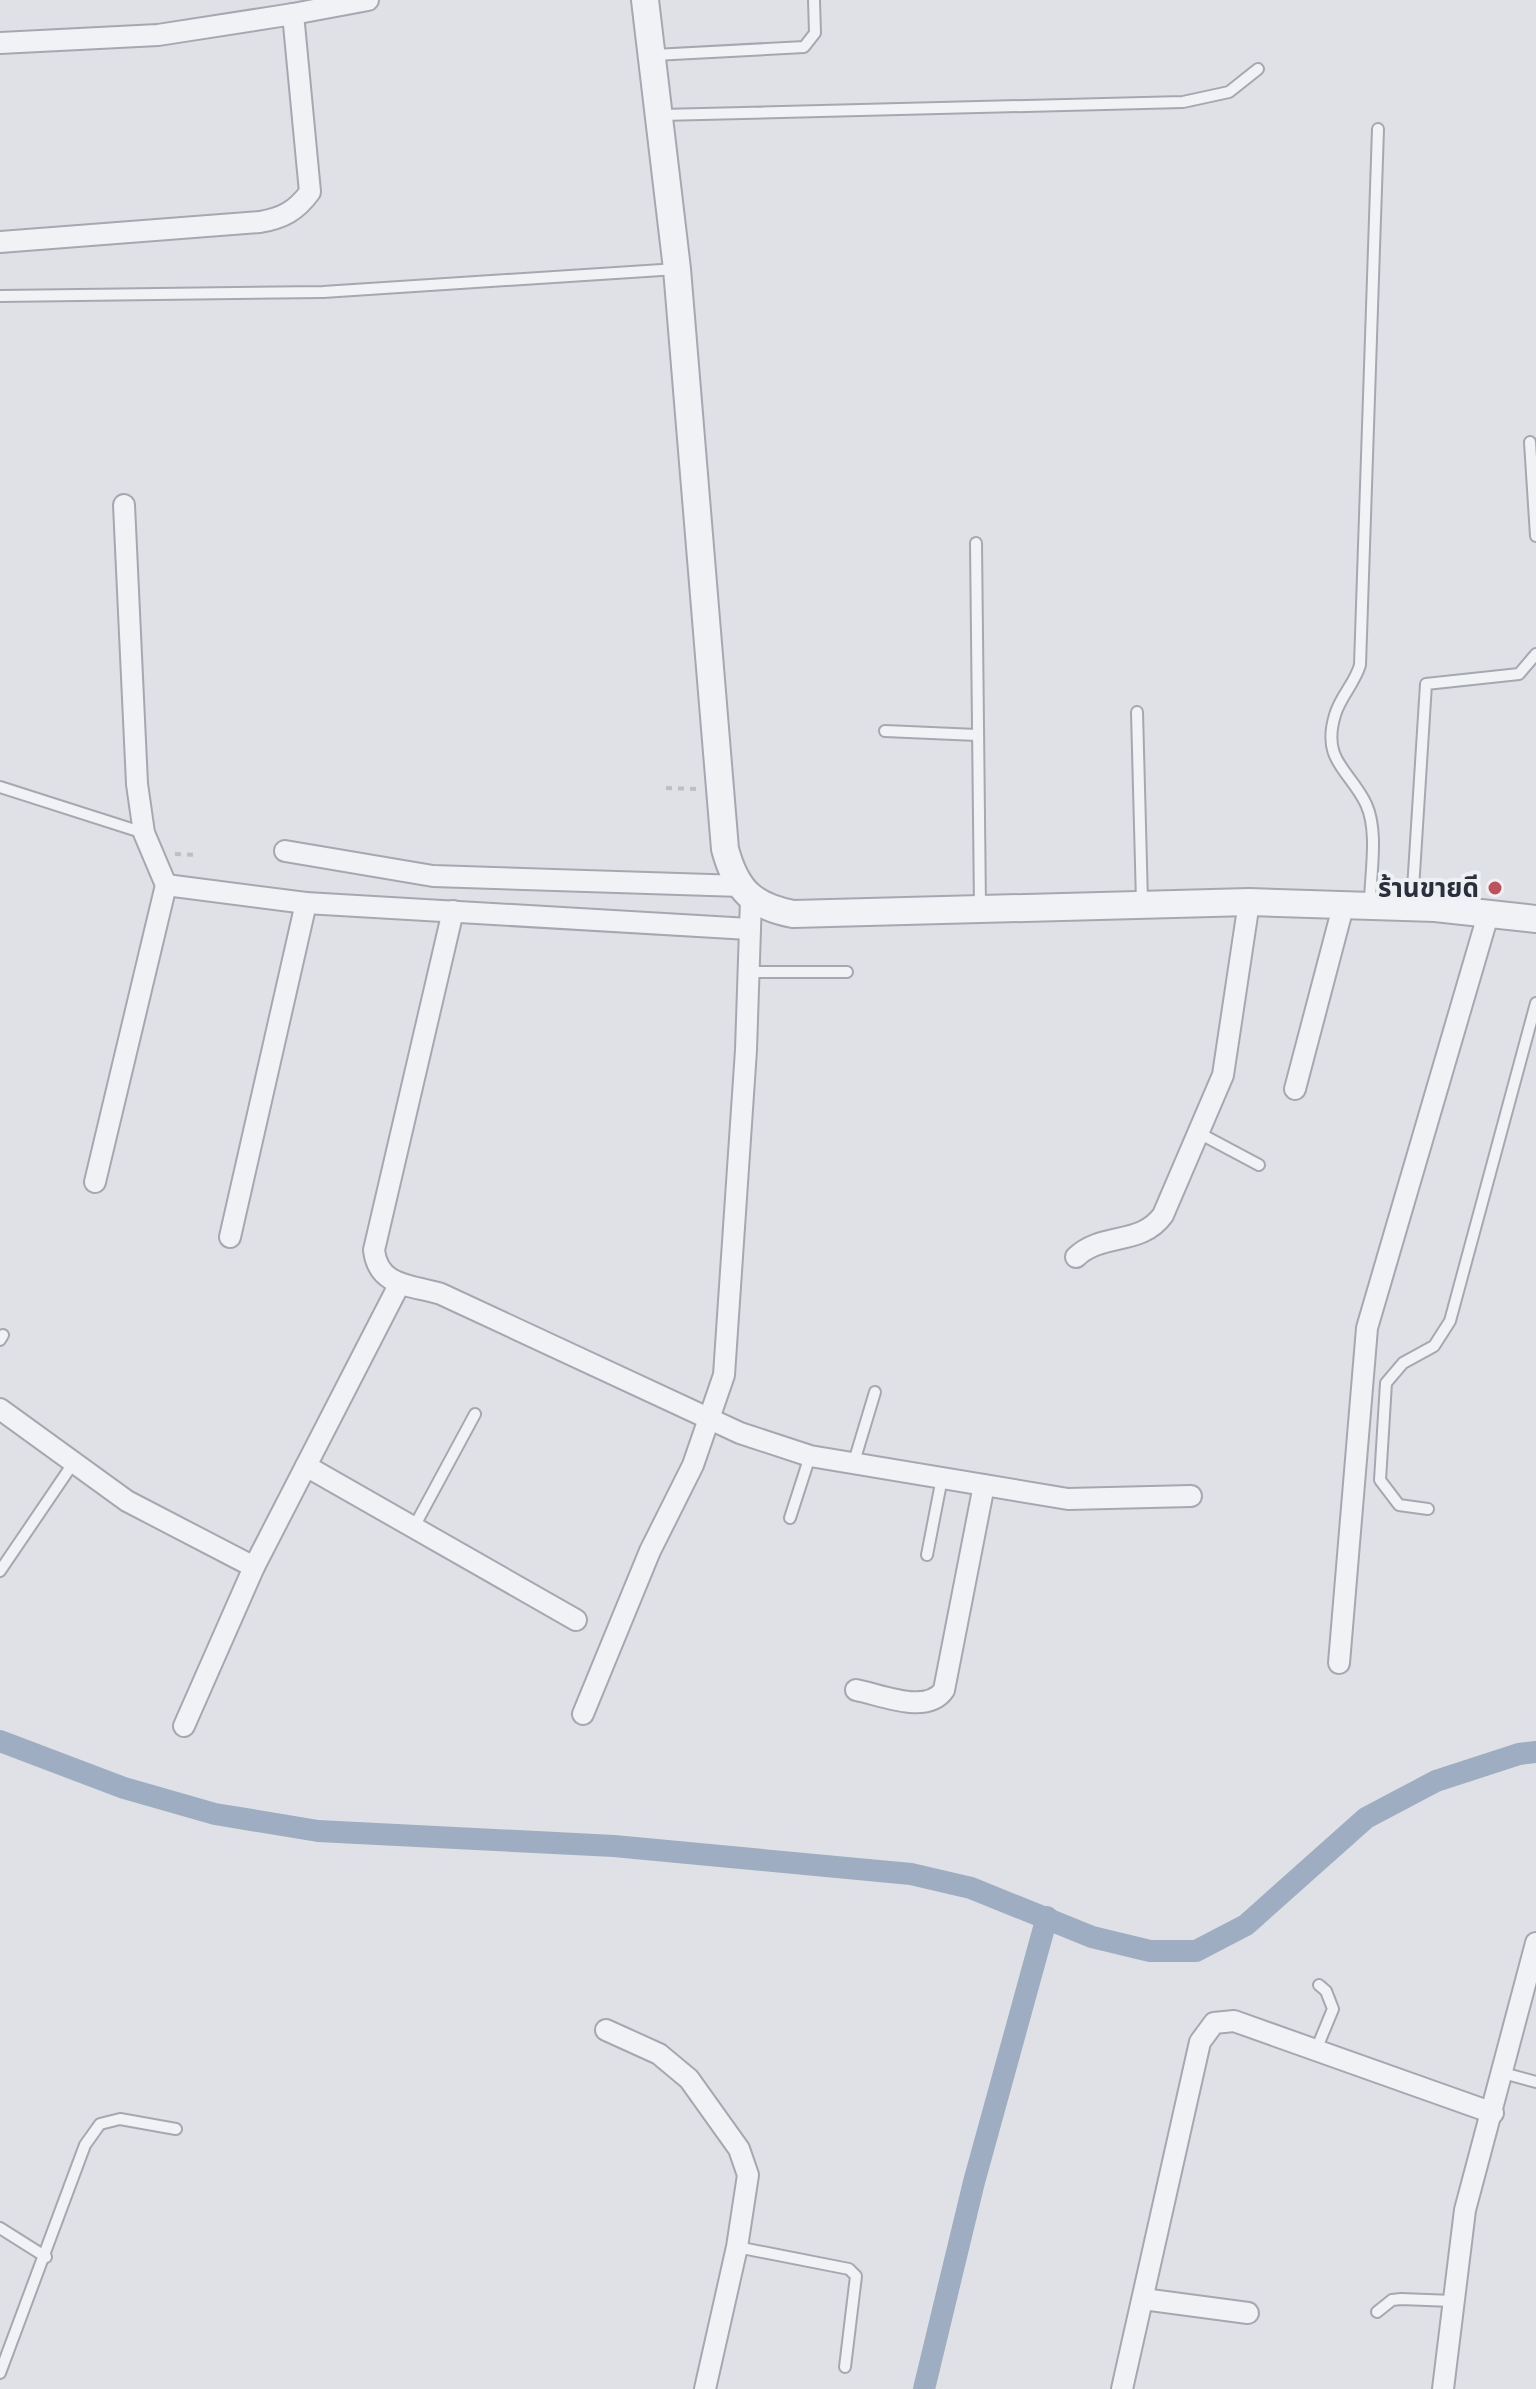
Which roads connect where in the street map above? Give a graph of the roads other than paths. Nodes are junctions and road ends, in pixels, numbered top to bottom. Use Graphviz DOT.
graph roads {
  1 [pos="368,0"];
  2 [pos="645,0"];
  3 [pos="814,0"];
  4 [pos="293,14"];
  5 [pos="0,43"];
  6 [pos="652,55"];
  7 [pos="1258,69"];
  8 [pos="658,115"];
  9 [pos="1378,129"];
  10 [pos="0,242"];
  11 [pos="677,269"];
  12 [pos="0,296"];
  13 [pos="1530,442"];
  14 [pos="124,505"];
  15 [pos="1536,536"];
  16 [pos="976,543"];
  17 [pos="1536,654"];
  18 [pos="1137,712"];
  19 [pos="885,731"];
  20 [pos="977,735"];
  21 [pos="0,787"];
  22 [pos="144,833"];
  23 [pos="285,851"];
  24 [pos="166,885"];
  25 [pos="746,892"];
  26 [pos="1249,902"];
  27 [pos="306,903"];
  28 [pos="1142,904"];
  29 [pos="1357,904"];
  30 [pos="1412,907"];
  31 [pos="980,908"];
  32 [pos="453,911"];
  33 [pos="1488,915"];
  34 [pos="1536,919"];
  35 [pos="749,929"];
  36 [pos="748,972"];
  37 [pos="847,972"];
  38 [pos="1536,1003"];
  39 [pos="1295,1089"];
  40 [pos="1197,1132"];
  41 [pos="1259,1165"];
  42 [pos="95,1182"];
  43 [pos="230,1237"];
  44 [pos="1076,1257"];
  45 [pos="399,1285"];
  46 [pos="875,1392"];
  47 [pos="0,1409"];
  48 [pos="475,1414"];
  49 [pos="712,1419"];
  50 [pos="810,1456"];
  51 [pos="74,1462"];
  52 [pos="853,1465"];
  53 [pos="306,1466"];
  54 [pos="942,1478"];
  55 [pos="984,1485"];
  56 [pos="1191,1496"];
  57 [pos="1428,1509"];
  58 [pos="790,1518"];
  59 [pos="414,1527"];
  60 [pos="927,1555"];
  61 [pos="254,1567"];
  62 [pos="0,1571"];
  63 [pos="576,1620"];
  64 [pos="1339,1663"];
  65 [pos="856,1690"];
  66 [pos="583,1714"];
  67 [pos="184,1726"];
  68 [pos="1536,1943"];
  69 [pos="1533,1970"];
  70 [pos="1319,1985"];
  71 [pos="606,2030"];
  72 [pos="1316,2050"];
  73 [pos="1503,2073"];
  74 [pos="1536,2082"];
  75 [pos="1493,2113"];
  76 [pos="176,2129"];
  77 [pos="0,2228"];
  78 [pos="737,2247"];
  79 [pos="46,2257"];
  80 [pos="1143,2299"];
  81 [pos="1453,2301"];
  82 [pos="1377,2312"];
  83 [pos="1248,2313"];
  84 [pos="845,2367"];
  85 [pos="0,2373"];
  86 [pos="705,2389"];
  87 [pos="1122,2389"];
  88 [pos="1443,2389"];
  1 -- 4 [label="street"];
  2 -- 6 [label="street"];
  3 -- 6 [label="lane"];
  4 -- 5 [label="street"];
  4 -- 10 [label="street"];
  6 -- 8 [label="street"];
  7 -- 8 [label="lane"];
  8 -- 11 [label="street"];
  9 -- 29 [label="lane"];
  11 -- 12 [label="lane"];
  11 -- 25 [label="street"];
  13 -- 15 [label="lane"];
  14 -- 22 [label="street"];
  16 -- 20 [label="lane"];
  17 -- 30 [label="lane"];
  18 -- 28 [label="lane"];
  19 -- 20 [label="lane"];
  20 -- 31 [label="lane"];
  21 -- 22 [label="lane"];
  22 -- 24 [label="street"];
  23 -- 25 [label="street"];
  24 -- 27 [label="street"];
  24 -- 42 [label="street"];
  25 -- 31 [label="street"];
  25 -- 35 [label="street"];
  26 -- 28 [label="street"];
  26 -- 29 [label="street"];
  26 -- 40 [label="street"];
  27 -- 32 [label="street"];
  27 -- 43 [label="street"];
  28 -- 31 [label="street"];
  29 -- 30 [label="street"];
  29 -- 39 [label="street"];
  30 -- 33 [label="street"];
  32 -- 35 [label="street"];
  32 -- 45 [label="street"];
  33 -- 34 [label="street"];
  33 -- 64 [label="street"];
  35 -- 36 [label="street"];
  36 -- 37 [label="lane"];
  36 -- 49 [label="street"];
  38 -- 57 [label="lane"];
  40 -- 41 [label="lane"];
  40 -- 44 [label="street"];
  45 -- 49 [label="street"];
  45 -- 53 [label="street"];
  46 -- 52 [label="lane"];
  47 -- 51 [label="street"];
  48 -- 59 [label="lane"];
  49 -- 50 [label="street"];
  49 -- 66 [label="street"];
  50 -- 52 [label="street"];
  50 -- 58 [label="lane"];
  51 -- 61 [label="street"];
  51 -- 62 [label="lane"];
  52 -- 54 [label="street"];
  53 -- 59 [label="street"];
  53 -- 61 [label="street"];
  54 -- 55 [label="street"];
  54 -- 60 [label="lane"];
  55 -- 56 [label="street"];
  55 -- 65 [label="street"];
  59 -- 63 [label="street"];
  61 -- 67 [label="street"];
  68 -- 69 [label="street"];
  69 -- 73 [label="street"];
  70 -- 72 [label="lane"];
  71 -- 78 [label="street"];
  72 -- 75 [label="street"];
  72 -- 80 [label="street"];
  73 -- 74 [label="lane"];
  73 -- 75 [label="street"];
  75 -- 81 [label="street"];
  76 -- 79 [label="lane"];
  77 -- 79 [label="lane"];
  78 -- 84 [label="lane"];
  78 -- 86 [label="street"];
  79 -- 85 [label="lane"];
  80 -- 83 [label="street"];
  80 -- 87 [label="street"];
  81 -- 82 [label="lane"];
  81 -- 88 [label="street"];
}
